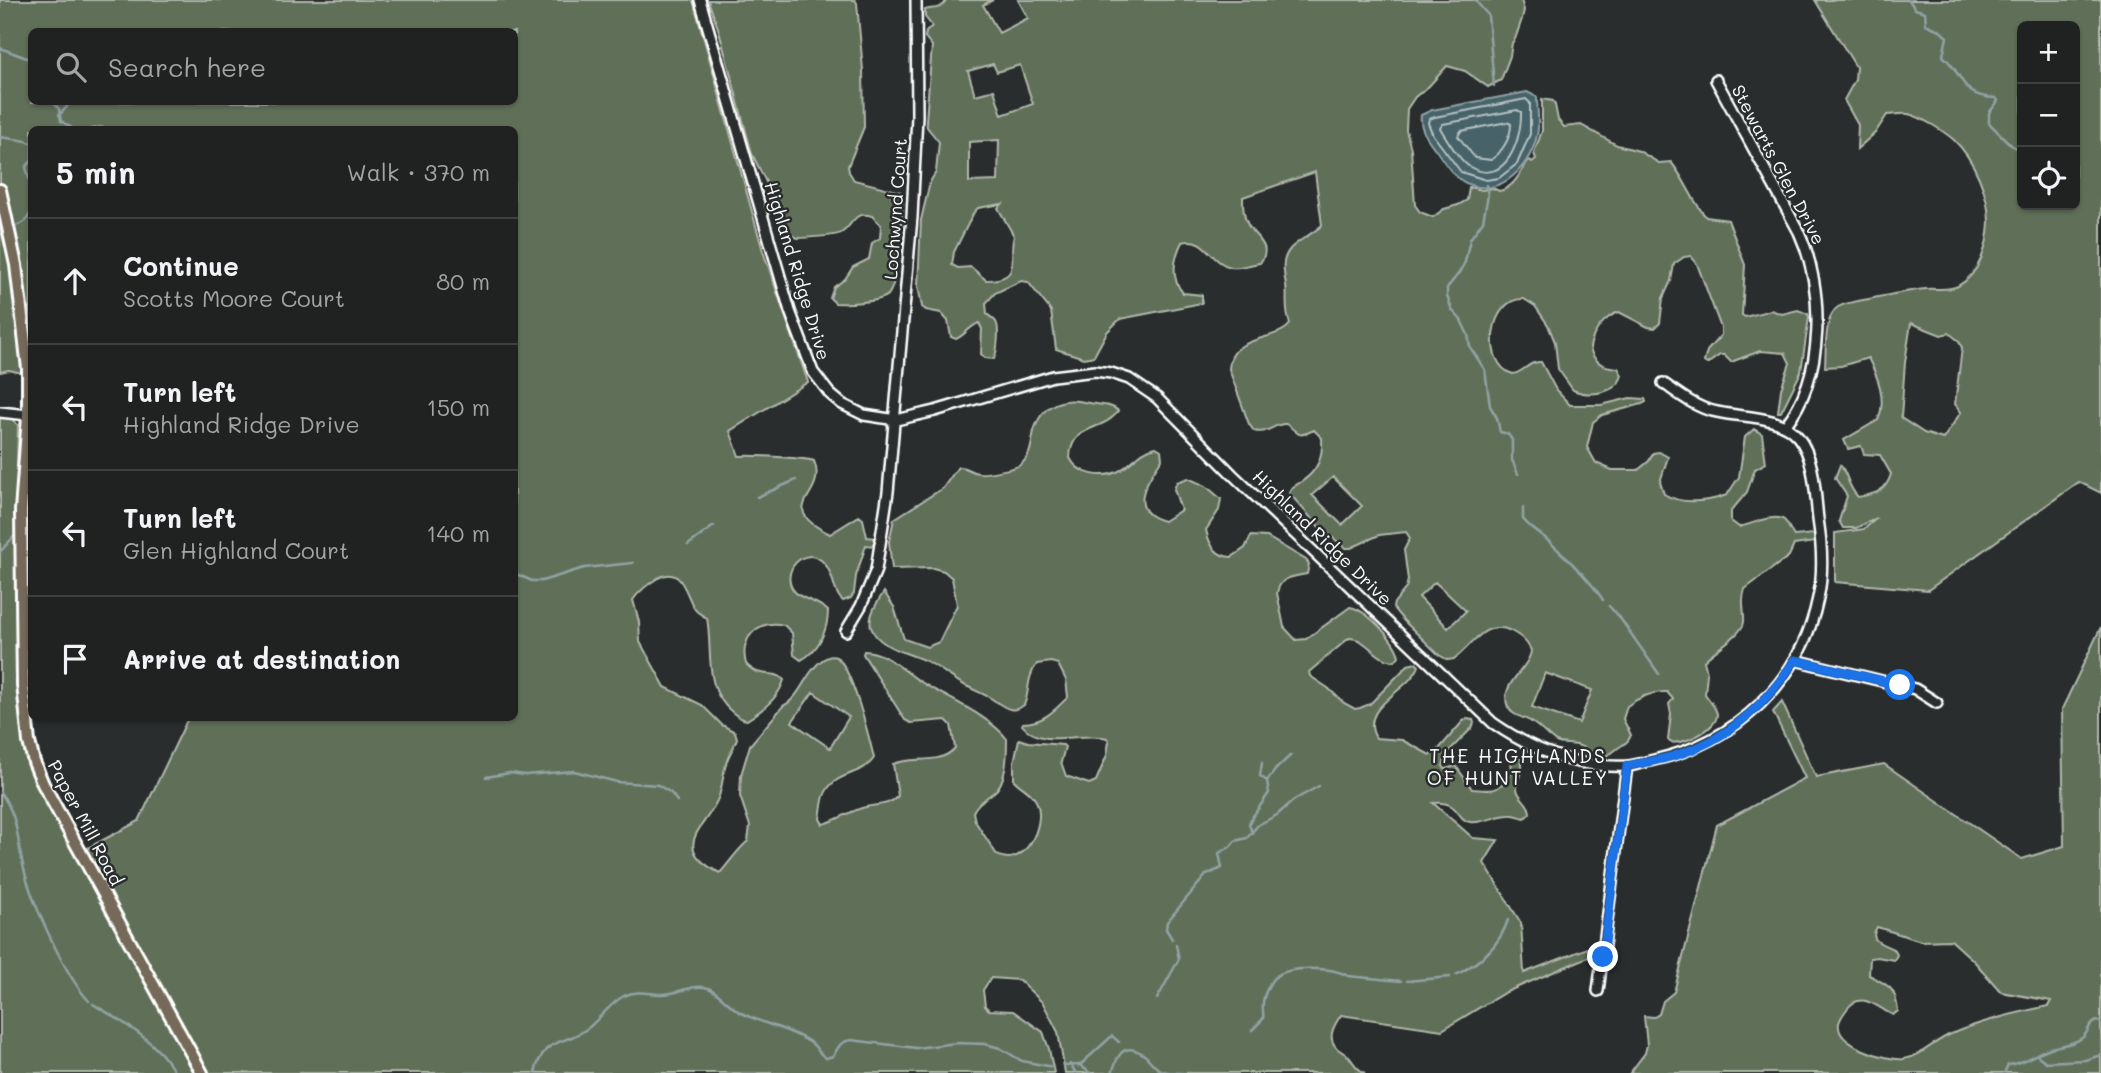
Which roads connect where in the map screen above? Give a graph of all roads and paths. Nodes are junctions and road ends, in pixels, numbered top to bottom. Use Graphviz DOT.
graph roads {
  1 [pos="700,0"];
  2 [pos="916,0"];
  3 [pos="1716,80"];
  4 [pos="0,190"];
  5 [pos="1663,383"];
  6 [pos="0,412"];
  7 [pos="28,415"];
  8 [pos="896,420"];
  9 [pos="1786,426"];
  10 [pos="846,631"];
  11 [pos="1795,660"];
  12 [pos="1937,703"];
  13 [pos="1627,766"];
  14 [pos="1598,991"];
  15 [pos="202,1073"];
  1 -- 8 [label="street, Highland Ridge Drive"];
  2 -- 8 [label="street, Lochwynd Court"];
  3 -- 9 [label="street, Stewarts Glen Drive"];
  4 -- 7 [label="main road, Paper Mill Road"];
  5 -- 9 [label="street"];
  6 -- 7 [label="street"];
  7 -- 15 [label="main road, Paper Mill Road"];
  8 -- 10 [label="street, Lochwynd Court"];
  8 -- 13 [label="street, Highland Ridge Drive"];
  9 -- 11 [label="street, Highland Ridge Drive"];
  11 -- 12 [label="street"];
  11 -- 13 [label="street, Highland Ridge Drive"];
  13 -- 14 [label="street"];
}
